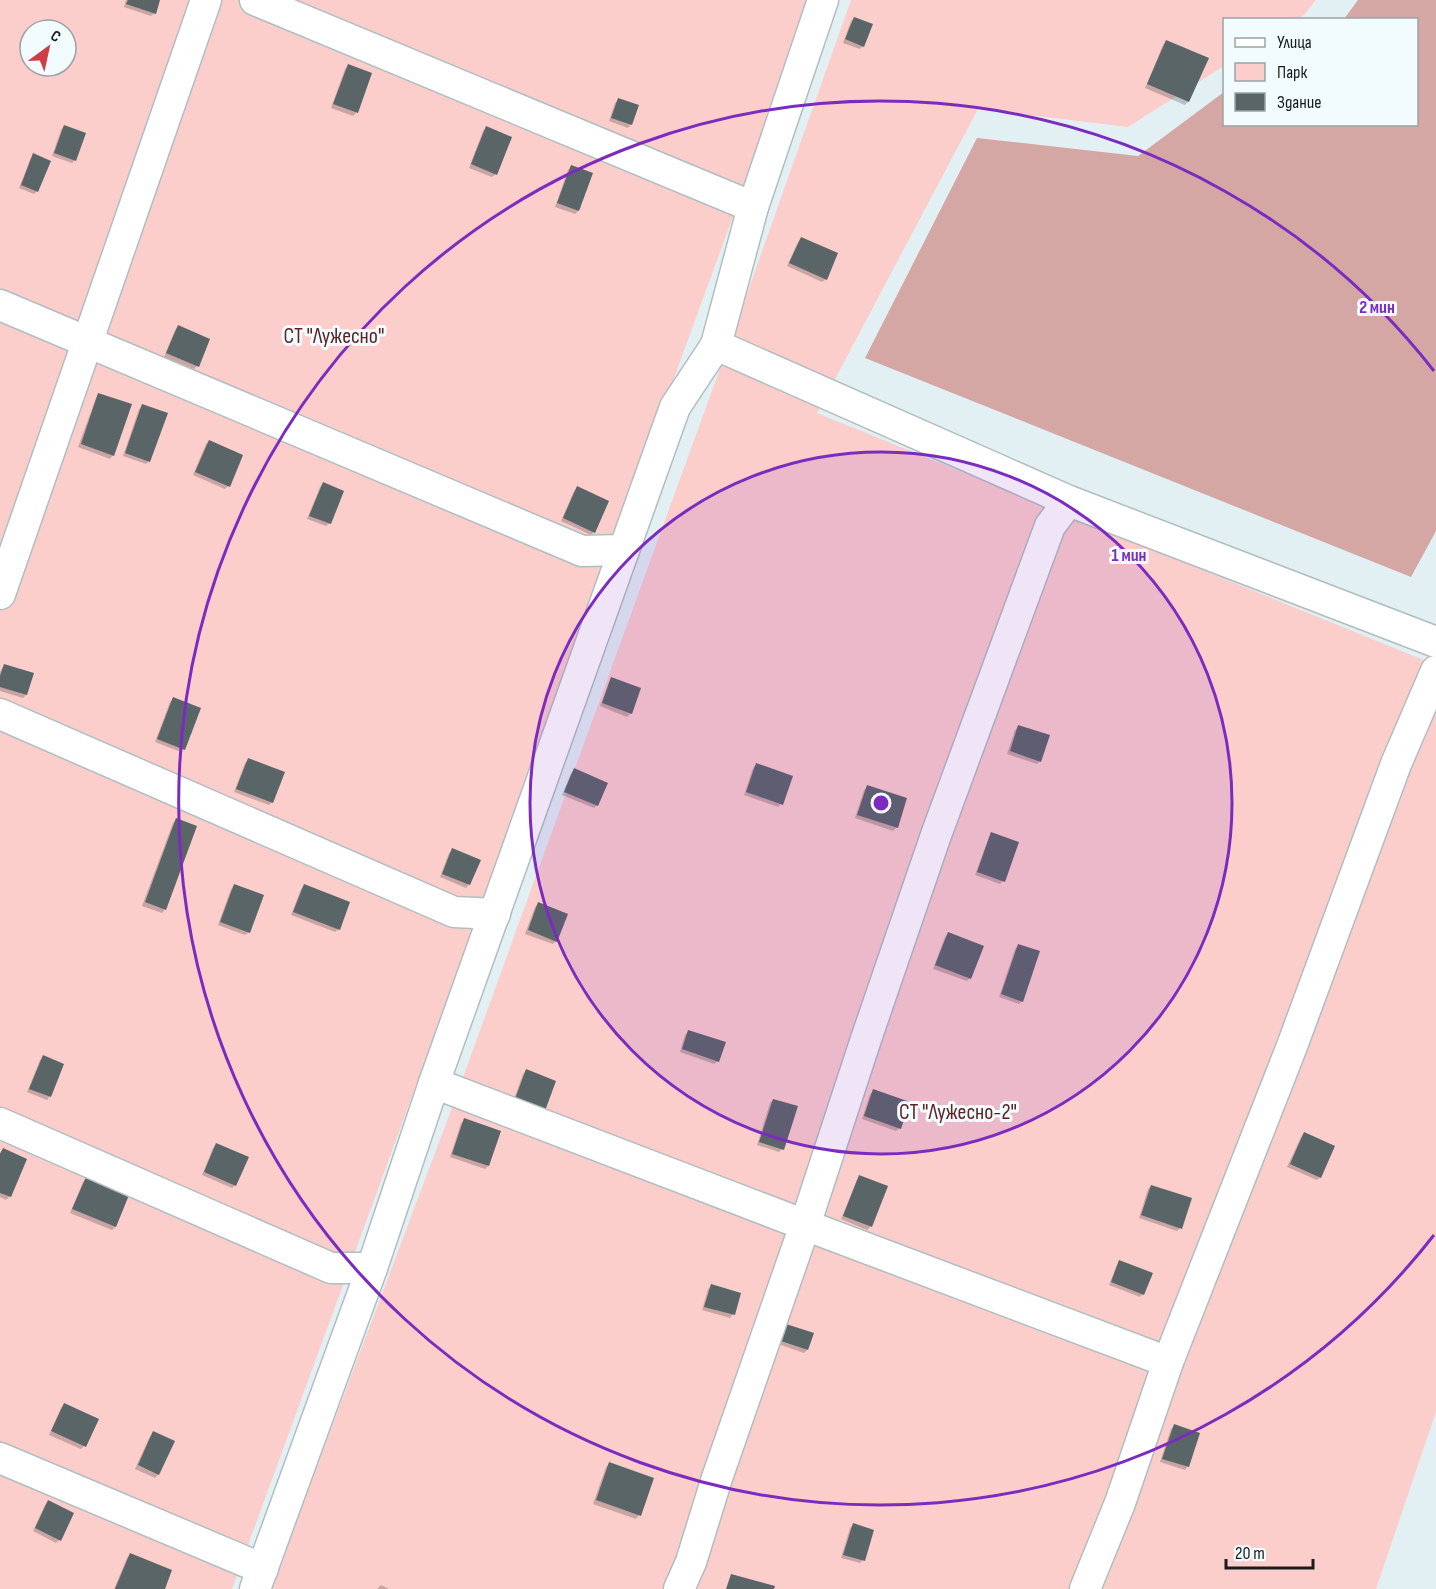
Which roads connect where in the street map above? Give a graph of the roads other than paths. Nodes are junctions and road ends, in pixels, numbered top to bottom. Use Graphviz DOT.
graph roads {
  1 [pos="206,0"];
  2 [pos="255,0"];
  3 [pos="823,0"];
  4 [pos="753,207"];
  5 [pos="0,306"];
  6 [pos="87,343"];
  7 [pos="716,345"];
  8 [pos="1069,501"];
  9 [pos="624,550"];
  10 [pos="0,594"];
  11 [pos="1436,642"];
  12 [pos="1436,671"];
  13 [pos="0,714"];
  14 [pos="495,914"];
  15 [pos="434,1083"];
  16 [pos="0,1123"];
  17 [pos="805,1225"];
  18 [pos="372,1268"];
  19 [pos="1168,1362"];
  20 [pos="0,1458"];
  21 [pos="259,1579"];
  22 [pos="678,1589"];
  23 [pos="1085,1589"];
  1 -- 6 [label="lane"];
  2 -- 4 [label="lane"];
  3 -- 4 [label="lane"];
  4 -- 7 [label="lane"];
  5 -- 6 [label="lane"];
  6 -- 9 [label="lane"];
  6 -- 10 [label="lane"];
  7 -- 8 [label="lane"];
  7 -- 9 [label="lane"];
  8 -- 11 [label="lane"];
  8 -- 17 [label="lane"];
  9 -- 14 [label="lane"];
  12 -- 19 [label="lane"];
  13 -- 14 [label="lane"];
  14 -- 15 [label="lane"];
  15 -- 17 [label="lane"];
  15 -- 18 [label="lane"];
  16 -- 18 [label="lane"];
  17 -- 19 [label="lane"];
  17 -- 22 [label="lane"];
  18 -- 21 [label="lane"];
  19 -- 23 [label="lane"];
  20 -- 21 [label="lane"];
}
